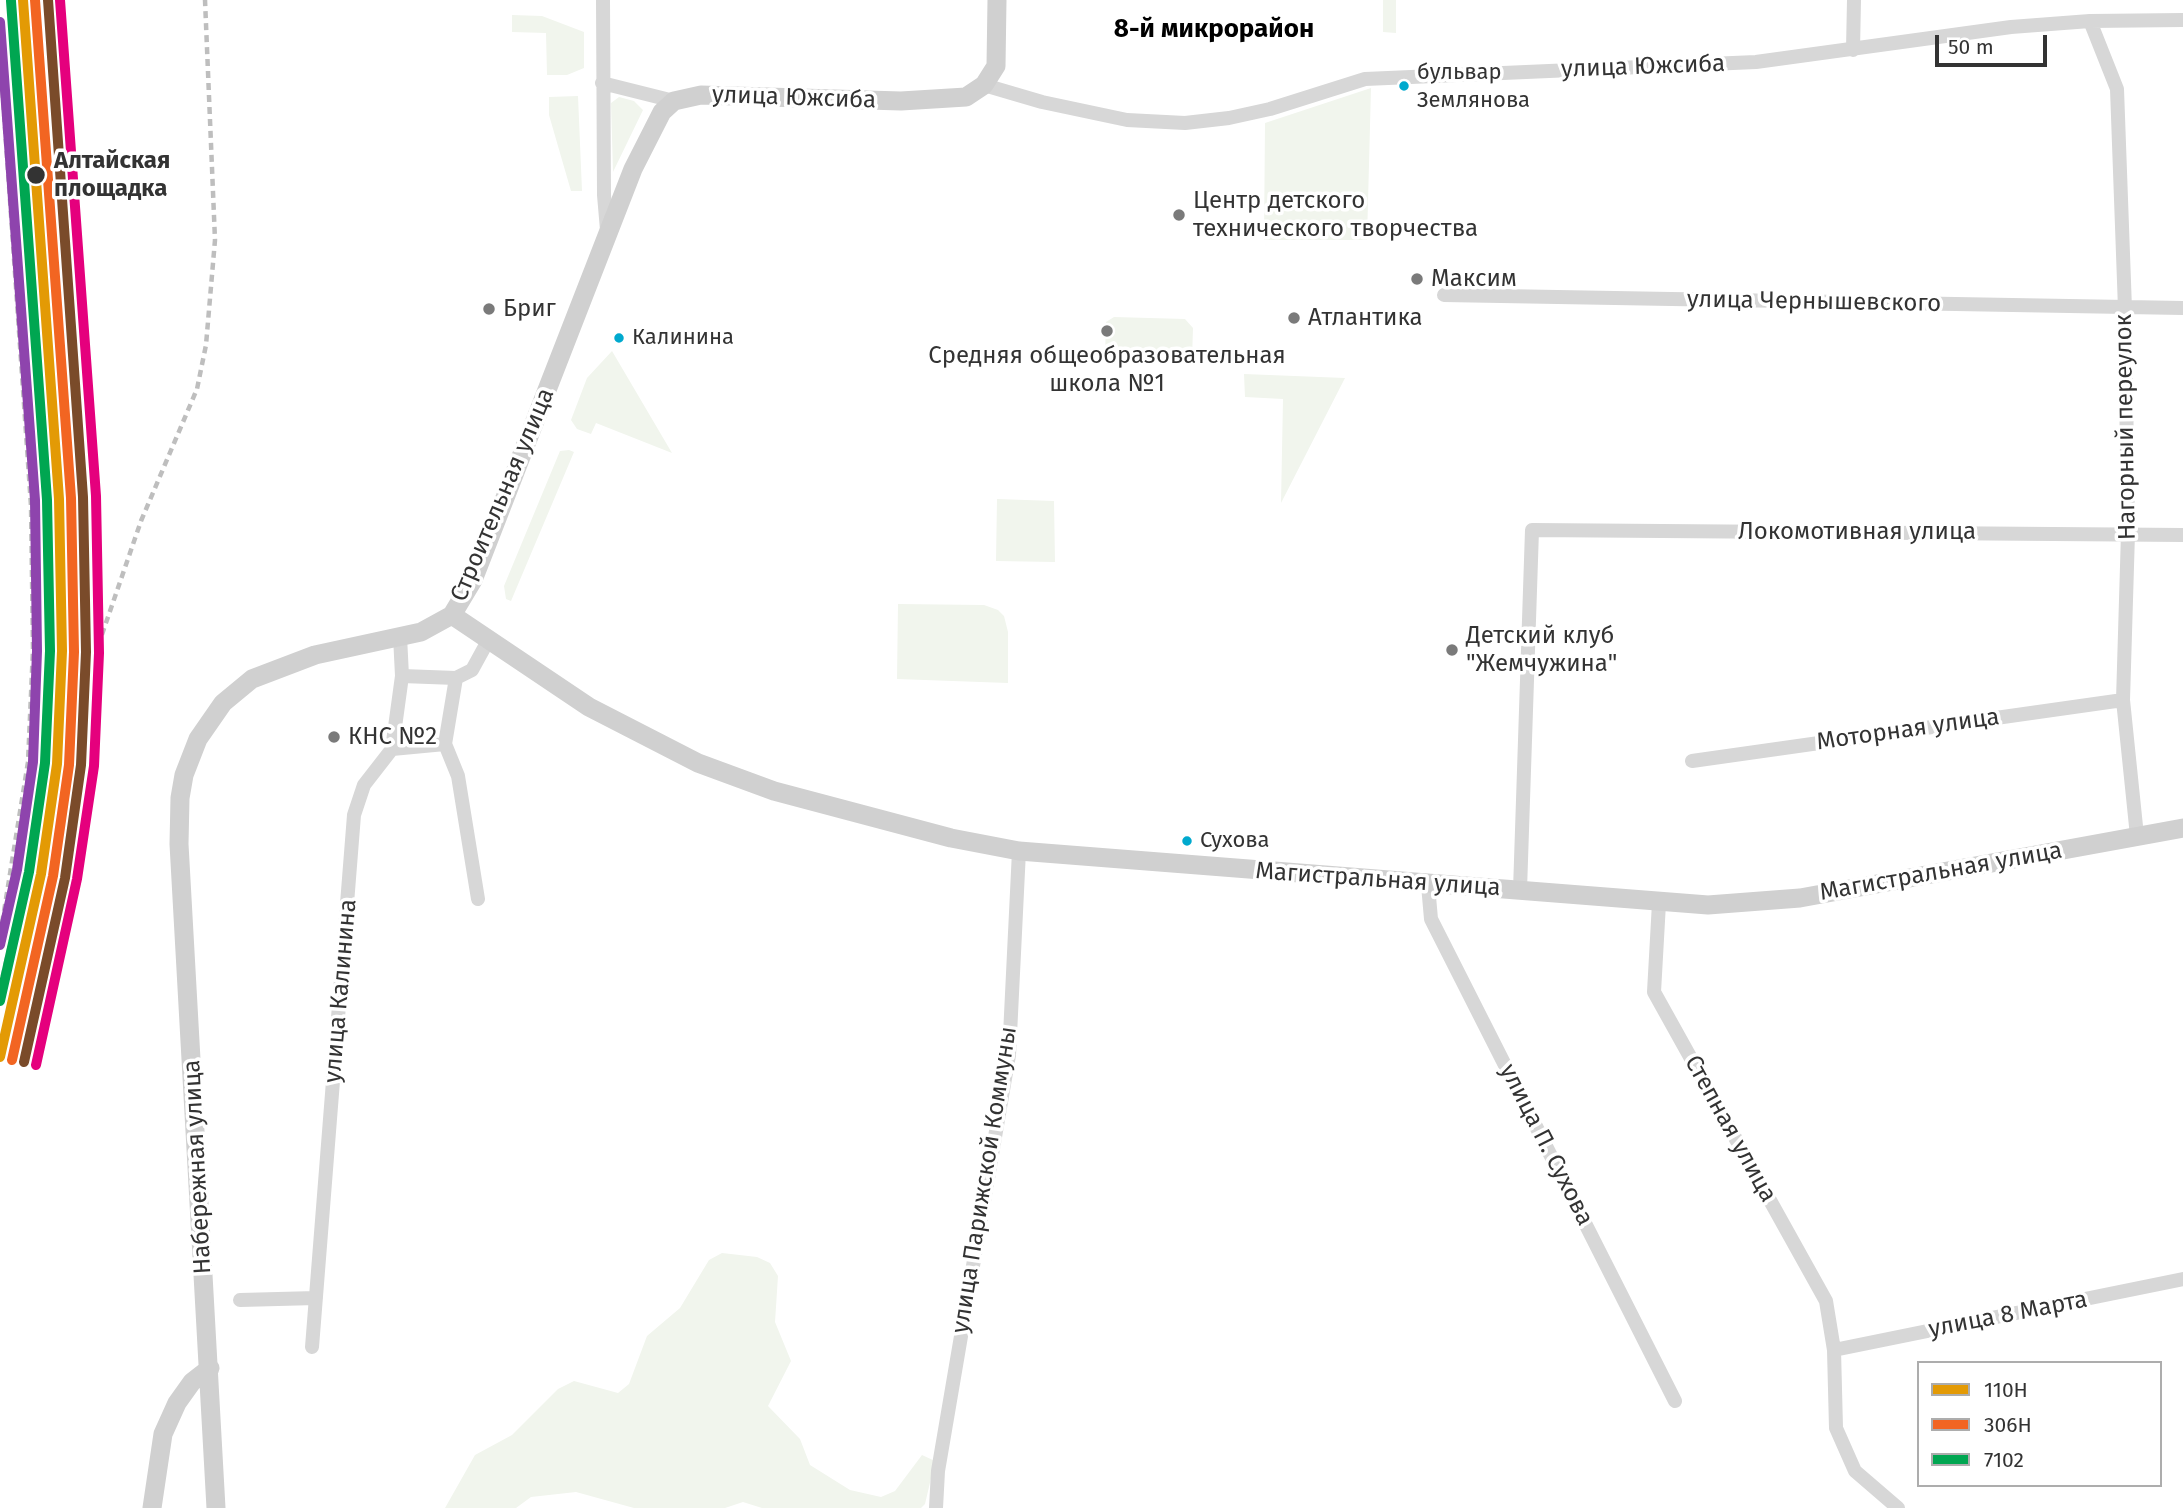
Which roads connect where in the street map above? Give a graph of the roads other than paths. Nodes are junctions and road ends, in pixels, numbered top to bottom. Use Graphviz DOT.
graph roads {
  1 [pos="603,0"];
  2 [pos="997,0"];
  3 [pos="1854,0"];
  4 [pos="2183,20"];
  5 [pos="2090,22"];
  6 [pos="1853,50"];
  7 [pos="602,83"];
  8 [pos="984,85"];
  9 [pos="674,101"];
  10 [pos="607,230"];
  11 [pos="1444,295"];
  12 [pos="2183,308"];
  13 [pos="2125,309"];
  14 [pos="2128,533"];
  15 [pos="2183,535"];
  16 [pos="452,615"];
  17 [pos="400,636"];
  18 [pos="489,639"];
  19 [pos="402,676"];
  20 [pos="456,678"];
  21 [pos="2123,700"];
  22 [pos="445,744"];
  23 [pos="392,748"];
  24 [pos="1692,761"];
  25 [pos="179,827"];
  26 [pos="2183,828"];
  27 [pos="2137,836"];
  28 [pos="1019,851"];
  29 [pos="1427,885"];
  30 [pos="1520,890"];
  31 [pos="478,899"];
  32 [pos="1659,903"];
  33 [pos="2183,1279"];
  34 [pos="316,1298"];
  35 [pos="240,1300"];
  36 [pos="312,1347"];
  37 [pos="1834,1350"];
  38 [pos="210,1368"];
  39 [pos="1675,1401"];
  40 [pos="152,1508"];
  41 [pos="216,1508"];
  42 [pos="936,1508"];
  43 [pos="1898,1508"];
  1 -- 7 [label="street, Строительная улица"];
  2 -- 8 [label="street"];
  3 -- 6 [label="street"];
  4 -- 5 [label="street, улица Южсиба"];
  5 -- 6 [label="street, улица Южсиба"];
  5 -- 13 [label="street, Нагорный переулок"];
  6 -- 8 [label="street, улица Южсиба"];
  7 -- 9 [label="street, улица Южсиба"];
  7 -- 10 [label="street, Строительная улица"];
  8 -- 9 [label="street, улица Южсиба"];
  9 -- 10 [label="street"];
  10 -- 16 [label="street, Строительная улица"];
  11 -- 13 [label="street, улица Чернышевского"];
  12 -- 13 [label="street, улица Чернышевского"];
  13 -- 14 [label="street, Нагорный переулок"];
  14 -- 15 [label="street, Локомотивная улица"];
  14 -- 21 [label="street, Нагорный переулок"];
  14 -- 30 [label="street, Локомотивная улица"];
  16 -- 17 [label="street, Строительная улица"];
  16 -- 18 [label="street, Магистральная улица"];
  17 -- 19 [label="street"];
  17 -- 25 [label="street, Строительная улица"];
  18 -- 20 [label="street"];
  18 -- 28 [label="street, Магистральная улица"];
  19 -- 20 [label="street"];
  19 -- 23 [label="street"];
  20 -- 22 [label="street"];
  21 -- 24 [label="street, Моторная улица"];
  21 -- 27 [label="street, Нагорный переулок"];
  22 -- 23 [label="street"];
  22 -- 31 [label="street"];
  23 -- 34 [label="street, улица Калинина"];
  25 -- 38 [label="street, Набережная улица"];
  26 -- 27 [label="street, Магистральная улица"];
  27 -- 32 [label="street, Магистральная улица"];
  28 -- 29 [label="street, Магистральная улица"];
  28 -- 42 [label="street, улица Парижской Коммуны"];
  29 -- 30 [label="street, Магистральная улица"];
  29 -- 39 [label="street, улица П. Сухова"];
  30 -- 32 [label="street, Магистральная улица"];
  32 -- 37 [label="street, Степная улица"];
  33 -- 37 [label="street, улица 8 Марта"];
  34 -- 35 [label="street"];
  34 -- 36 [label="street, улица Калинина"];
  37 -- 43 [label="street, Степная улица"];
  38 -- 40 [label="street"];
  38 -- 41 [label="street, Набережная улица"];
}
